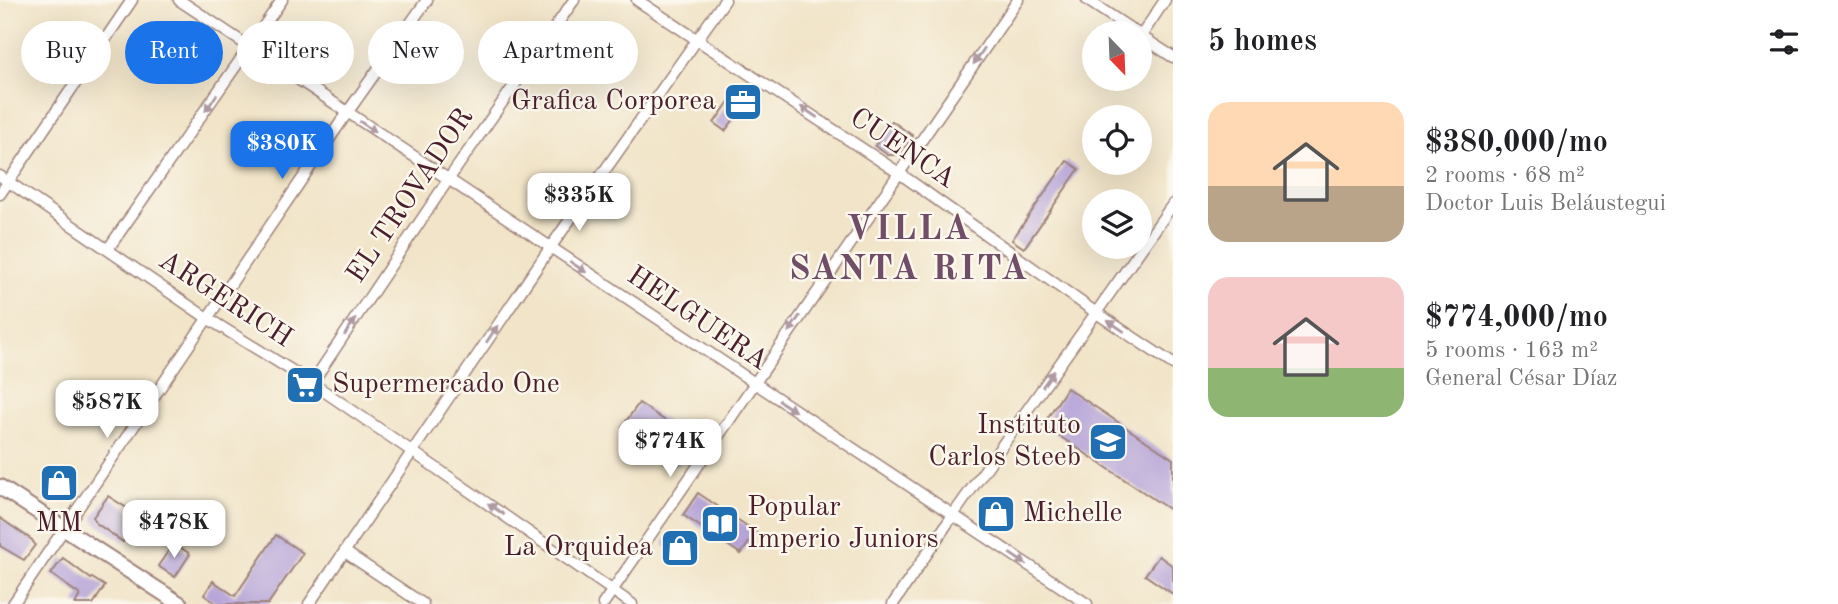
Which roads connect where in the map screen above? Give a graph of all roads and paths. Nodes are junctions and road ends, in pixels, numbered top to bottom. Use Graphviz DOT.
graph roads {
  1 [pos="132,0"];
  2 [pos="179,0"];
  3 [pos="282,0"];
  4 [pos="427,0"];
  5 [pos="574,0"];
  6 [pos="638,0"];
  7 [pos="725,0"];
  8 [pos="1018,0"];
  9 [pos="1087,0"];
  10 [pos="1165,0"];
  11 [pos="268,21"];
  12 [pos="1119,21"];
  13 [pos="1149,21"];
  14 [pos="237,39"];
  15 [pos="698,39"];
  16 [pos="1152,43"];
  17 [pos="1173,57"];
  18 [pos="237,66"];
  19 [pos="304,84"];
  20 [pos="347,113"];
  21 [pos="899,173"];
  22 [pos="4,179"];
  23 [pos="448,180"];
  24 [pos="0,194"];
  25 [pos="1173,204"];
  26 [pos="550,248"];
  27 [pos="108,249"];
  28 [pos="1095,312"];
  29 [pos="207,318"];
  30 [pos="1173,364"];
  31 [pos="312,383"];
  32 [pos="753,384"];
  33 [pos="413,452"];
  34 [pos="0,487"];
  35 [pos="953,515"];
  36 [pos="65,529"];
  37 [pos="345,552"];
  38 [pos="612,591"];
  39 [pos="13,604"];
  40 [pos="180,604"];
  41 [pos="309,604"];
  42 [pos="423,604"];
  43 [pos="603,604"];
  44 [pos="632,604"];
  45 [pos="893,604"];
  46 [pos="1087,604"];
  1 -- 22 [label="street"];
  2 -- 14 [label="street, HELGUERA"];
  3 -- 11 [label="street"];
  4 -- 20 [label="street"];
  5 -- 23 [label="street, EL TROVADOR"];
  6 -- 15 [label="street, CUENCA"];
  7 -- 15 [label="street"];
  8 -- 21 [label="street, one-way"];
  9 -- 12 [label="street"];
  10 -- 13 [label="street"];
  21 -- 15 [label="street, CUENCA, one-way"];
  15 -- 26 [label="street"];
  16 -- 17 [label="street"];
  18 -- 27 [label="street, one-way"];
  19 -- 20 [label="street, HELGUERA"];
  20 -- 23 [label="street, HELGUERA, one-way"];
  20 -- 29 [label="street"];
  21 -- 28 [label="street, CUENCA"];
  21 -- 32 [label="street, one-way"];
  22 -- 24 [label="street"];
  22 -- 27 [label="street, ARGERICH"];
  23 -- 26 [label="street, HELGUERA"];
  31 -- 23 [label="street, EL TROVADOR, one-way"];
  25 -- 28 [label="street"];
  26 -- 32 [label="street, HELGUERA, one-way"];
  33 -- 26 [label="street, one-way"];
  27 -- 29 [label="street, ARGERICH"];
  30 -- 28 [label="street, CUENCA, one-way"];
  35 -- 28 [label="street, one-way"];
  29 -- 31 [label="street, ARGERICH"];
  29 -- 36 [label="street"];
  31 -- 33 [label="street, ARGERICH"];
  32 -- 35 [label="street, HELGUERA, one-way"];
  32 -- 38 [label="street"];
  33 -- 37 [label="street"];
  38 -- 33 [label="street, ARGERICH, one-way"];
  34 -- 36 [label="main road"];
  35 -- 45 [label="street"];
  35 -- 46 [label="street, HELGUERA, one-way"];
  36 -- 39 [label="street"];
  36 -- 40 [label="main road"];
  37 -- 41 [label="street"];
  37 -- 42 [label="street"];
  38 -- 43 [label="street"];
  38 -- 44 [label="street, ARGERICH"];
}
